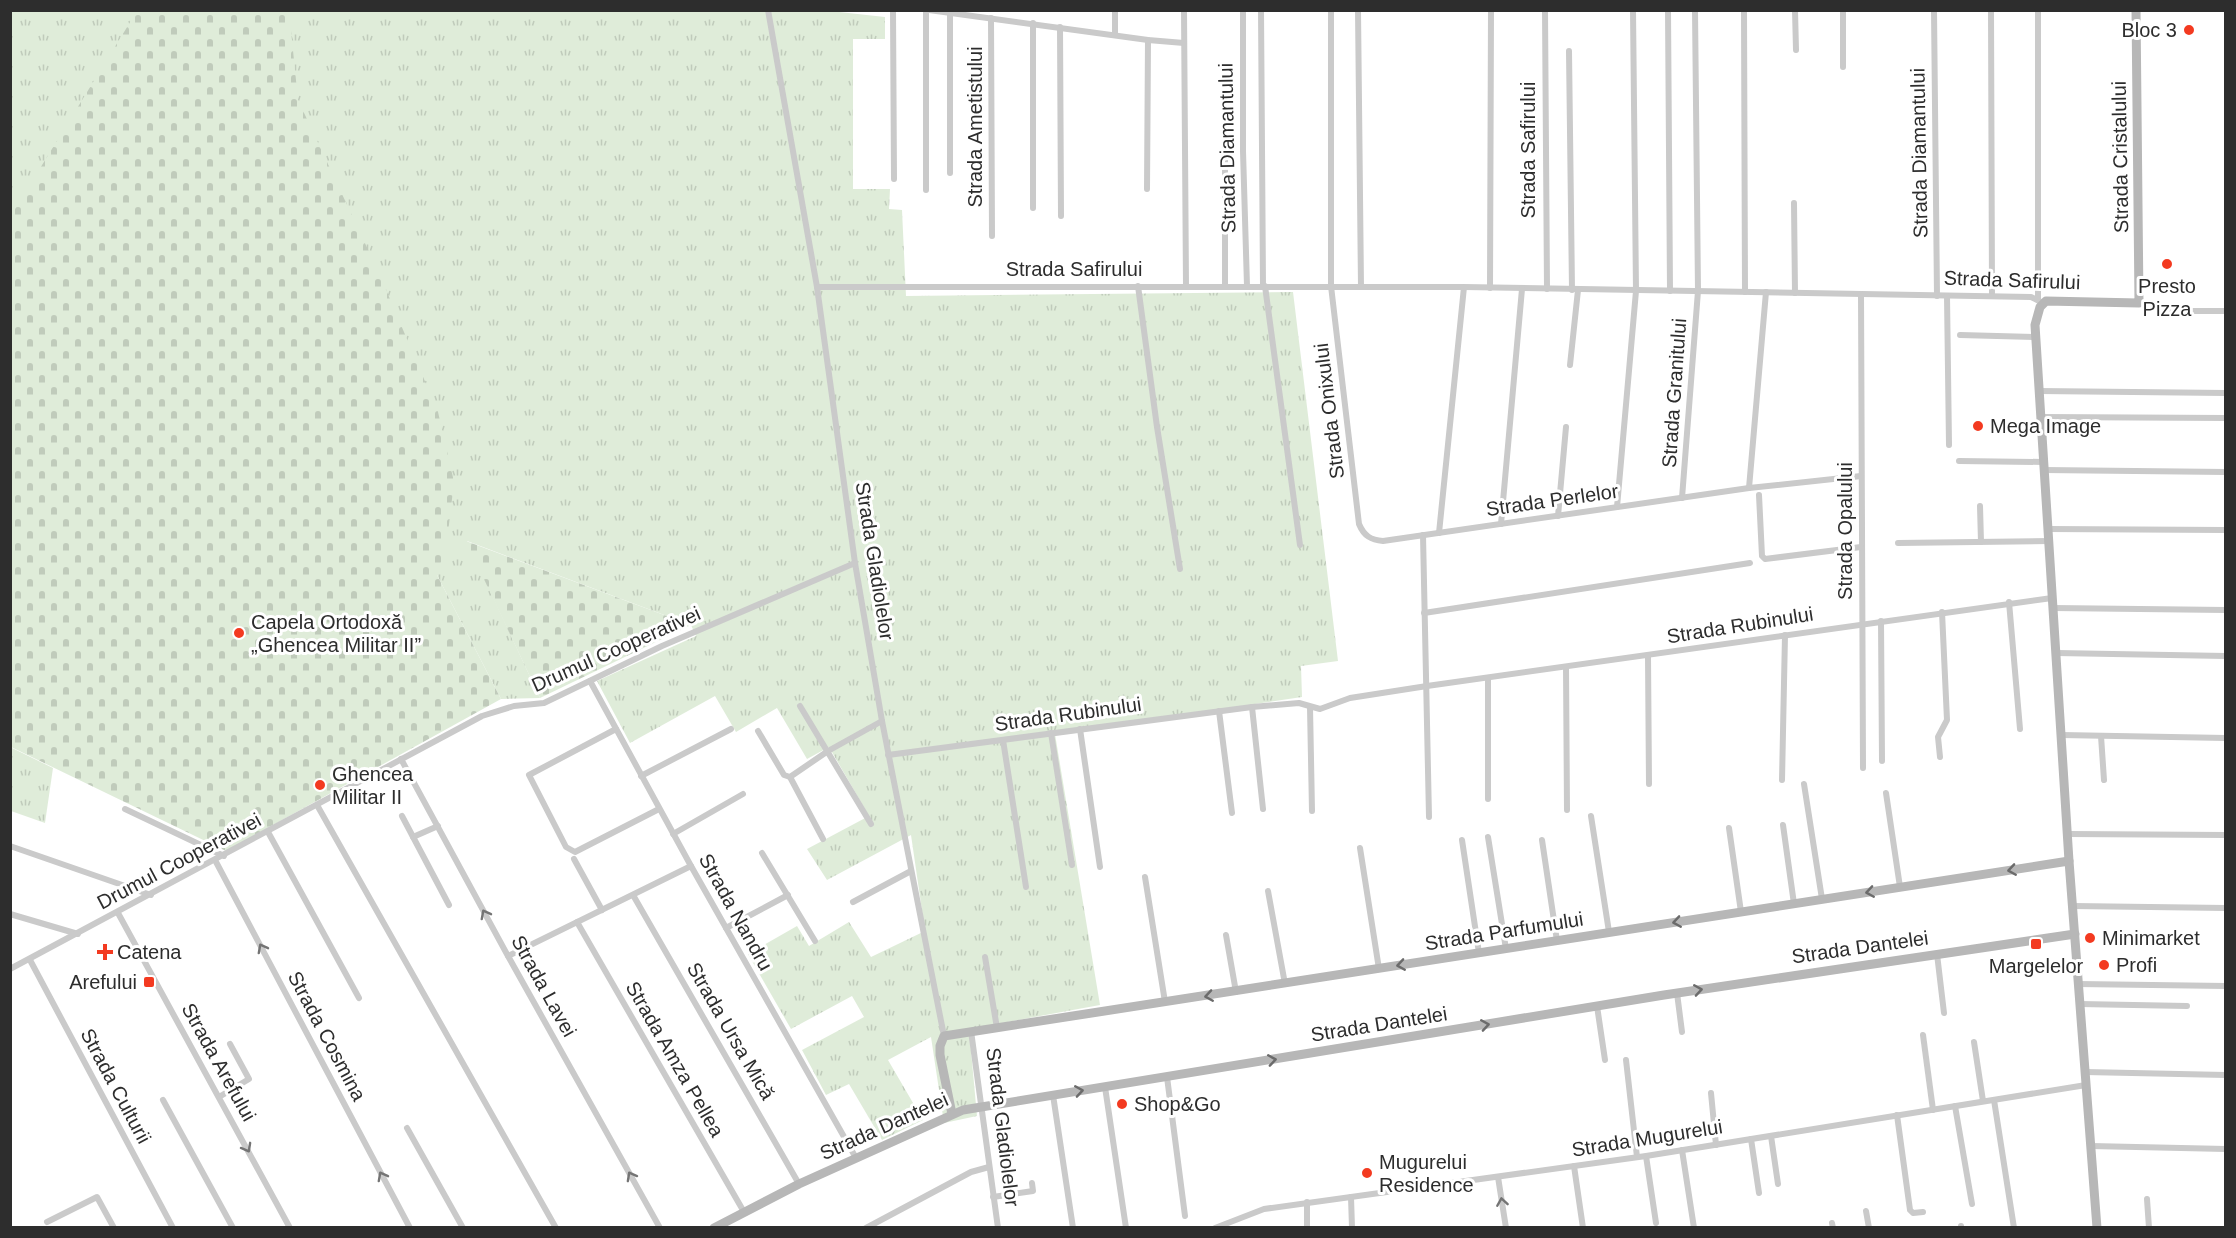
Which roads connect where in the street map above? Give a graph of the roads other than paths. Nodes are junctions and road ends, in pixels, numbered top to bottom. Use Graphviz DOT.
graph roads {
  1 [pos="768,10"];
  2 [pos="893,10"];
  3 [pos="928,10"];
  4 [pos="1114,10"];
  5 [pos="1184,10"];
  6 [pos="1243,10"];
  7 [pos="1261,10"];
  8 [pos="1331,10"];
  9 [pos="1358,10"];
  10 [pos="1491,10"];
  11 [pos="1545,10"];
  12 [pos="1633,10"];
  13 [pos="1668,10"];
  14 [pos="1695,10"];
  15 [pos="1744,10"];
  16 [pos="1795,10"];
  17 [pos="1843,10"];
  18 [pos="1934,10"];
  19 [pos="1991,10"];
  20 [pos="2038,10"];
  21 [pos="2134,10"];
  22 [pos="950,13"];
  23 [pos="976,13"];
  24 [pos="991,18"];
  25 [pos="1033,23"];
  26 [pos="1060,27"];
  27 [pos="1115,35"];
  28 [pos="1148,40"];
  29 [pos="1184,43"];
  30 [pos="1796,50"];
  31 [pos="1569,51"];
  32 [pos="1843,67"];
  33 [pos="1225,113"];
  34 [pos="950,173"];
  35 [pos="894,179"];
  36 [pos="1147,189"];
  37 [pos="926,190"];
  38 [pos="1794,203"];
  39 [pos="1033,208"];
  40 [pos="1061,216"];
  41 [pos="992,236"];
  42 [pos="1138,286"];
  43 [pos="1186,286"];
  44 [pos="1225,286"];
  45 [pos="1247,286"];
  46 [pos="1264,286"];
  47 [pos="1331,286"];
  48 [pos="1361,286"];
  49 [pos="817,287"];
  50 [pos="1464,287"];
  51 [pos="1490,288"];
  52 [pos="1522,288"];
  53 [pos="1547,289"];
  54 [pos="1575,290"];
  55 [pos="1636,291"];
  56 [pos="1670,291"];
  57 [pos="1698,291"];
  58 [pos="1745,292"];
  59 [pos="1766,292"];
  60 [pos="1796,293"];
  61 [pos="1861,294"];
  62 [pos="1937,296"];
  63 [pos="1947,296"];
  64 [pos="1992,296"];
  65 [pos="2041,301"];
  66 [pos="2136,303"];
  67 [pos="2226,311"];
  68 [pos="1960,335"];
  69 [pos="2036,337"];
  70 [pos="1570,365"];
  71 [pos="2039,391"];
  72 [pos="2226,393"];
  73 [pos="2041,417"];
  74 [pos="2226,418"];
  75 [pos="1566,427"];
  76 [pos="1949,445"];
  77 [pos="1959,461"];
  78 [pos="2044,466"];
  79 [pos="2226,472"];
  80 [pos="1861,476"];
  81 [pos="1749,488"];
  82 [pos="1759,495"];
  83 [pos="1682,498"];
  84 [pos="1980,506"];
  85 [pos="1617,507"];
  86 [pos="1558,516"];
  87 [pos="1501,524"];
  88 [pos="2048,529"];
  89 [pos="2226,530"];
  90 [pos="1362,532"];
  91 [pos="1439,533"];
  92 [pos="1423,535"];
  93 [pos="2049,541"];
  94 [pos="1981,542"];
  95 [pos="1898,543"];
  96 [pos="1300,544"];
  97 [pos="1861,547"];
  98 [pos="855,563"];
  99 [pos="1750,563"];
  100 [pos="1180,569"];
  101 [pos="2052,598"];
  102 [pos="2009,602"];
  103 [pos="2053,608"];
  104 [pos="2226,610"];
  105 [pos="1942,612"];
  106 [pos="1424,613"];
  107 [pos="1881,621"];
  108 [pos="1862,623"];
  109 [pos="1785,635"];
  110 [pos="2056,653"];
  111 [pos="1648,656"];
  112 [pos="2226,656"];
  113 [pos="1566,667"];
  114 [pos="1488,678"];
  115 [pos="590,681"];
  116 [pos="1427,686"];
  117 [pos="800,706"];
  118 [pos="1252,707"];
  119 [pos="1310,707"];
  120 [pos="1218,711"];
  121 [pos="882,721"];
  122 [pos="616,729"];
  123 [pos="731,729"];
  124 [pos="1080,729"];
  125 [pos="2020,729"];
  126 [pos="758,731"];
  127 [pos="1051,733"];
  128 [pos="2061,735"];
  129 [pos="2101,736"];
  130 [pos="2226,738"];
  131 [pos="1003,740"];
  132 [pos="828,751"];
  133 [pos="888,754"];
  134 [pos="1940,757"];
  135 [pos="402,759"];
  136 [pos="1882,761"];
  137 [pos="1863,768"];
  138 [pos="641,776"];
  139 [pos="790,777"];
  140 [pos="1782,780"];
  141 [pos="2104,780"];
  142 [pos="1649,784"];
  143 [pos="1804,784"];
  144 [pos="1886,793"];
  145 [pos="743,794"];
  146 [pos="1488,799"];
  147 [pos="317,805"];
  148 [pos="124,809"];
  149 [pos="659,809"];
  150 [pos="1263,809"];
  151 [pos="1568,810"];
  152 [pos="1312,811"];
  153 [pos="1233,813"];
  154 [pos="402,816"];
  155 [pos="1591,816"];
  156 [pos="1429,817"];
  157 [pos="871,824"];
  158 [pos="1783,825"];
  159 [pos="438,826"];
  160 [pos="1730,828"];
  161 [pos="268,832"];
  162 [pos="673,834"];
  163 [pos="2068,834"];
  164 [pos="2226,835"];
  165 [pos="413,837"];
  166 [pos="1488,837"];
  167 [pos="824,839"];
  168 [pos="1462,840"];
  169 [pos="1542,840"];
  170 [pos="10,846"];
  171 [pos="1360,848"];
  172 [pos="762,853"];
  173 [pos="224,856"];
  174 [pos="574,859"];
  175 [pos="215,860"];
  176 [pos="2069,861"];
  177 [pos="1072,865"];
  178 [pos="691,866"];
  179 [pos="1100,867"];
  180 [pos="912,871"];
  181 [pos="1146,877"];
  182 [pos="1026,887"];
  183 [pos="1900,887"];
  184 [pos="1268,891"];
  185 [pos="151,895"];
  186 [pos="633,895"];
  187 [pos="788,895"];
  188 [pos="1822,899"];
  189 [pos="853,902"];
  190 [pos="1794,904"];
  191 [pos="449,905"];
  192 [pos="2073,906"];
  193 [pos="2226,908"];
  194 [pos="602,910"];
  195 [pos="1741,912"];
  196 [pos="118,913"];
  197 [pos="10,914"];
  198 [pos="577,922"];
  199 [pos="726,928"];
  200 [pos="1609,932"];
  201 [pos="78,934"];
  202 [pos="2074,934"];
  203 [pos="1226,935"];
  204 [pos="815,940"];
  205 [pos="1557,941"];
  206 [pos="1506,949"];
  207 [pos="1479,953"];
  208 [pos="1937,954"];
  209 [pos="508,956"];
  210 [pos="985,957"];
  211 [pos="30,960"];
  212 [pos="10,969"];
  213 [pos="1379,969"];
  214 [pos="1285,984"];
  215 [pos="2078,984"];
  216 [pos="2226,986"];
  217 [pos="1236,992"];
  218 [pos="1677,993"];
  219 [pos="359,998"];
  220 [pos="1165,1002"];
  221 [pos="2080,1004"];
  222 [pos="1597,1006"];
  223 [pos="2187,1006"];
  224 [pos="1944,1013"];
  225 [pos="997,1028"];
  226 [pos="972,1031"];
  227 [pos="1683,1032"];
  228 [pos="1923,1035"];
  229 [pos="944,1036"];
  230 [pos="1974,1042"];
  231 [pos="230,1044"];
  232 [pos="1605,1060"];
  233 [pos="1626,1060"];
  234 [pos="2085,1072"];
  235 [pos="2226,1075"];
  236 [pos="1167,1077"];
  237 [pos="2086,1085"];
  238 [pos="1105,1087"];
  239 [pos="1711,1094"];
  240 [pos="1053,1095"];
  241 [pos="219,1097"];
  242 [pos="163,1100"];
  243 [pos="1994,1100"];
  244 [pos="1983,1101"];
  245 [pos="1955,1106"];
  246 [pos="980,1107"];
  247 [pos="1933,1110"];
  248 [pos="952,1114"];
  249 [pos="1897,1115"];
  250 [pos="407,1128"];
  251 [pos="1771,1136"];
  252 [pos="1751,1139"];
  253 [pos="1716,1145"];
  254 [pos="2091,1146"];
  255 [pos="2226,1149"];
  256 [pos="1682,1150"];
  257 [pos="1646,1156"];
  258 [pos="1637,1157"];
  259 [pos="856,1158"];
  260 [pos="1574,1166"];
  261 [pos="989,1167"];
  262 [pos="1498,1177"];
  263 [pos="1032,1183"];
  264 [pos="799,1184"];
  265 [pos="1778,1184"];
  266 [pos="1759,1193"];
  267 [pos="993,1197"];
  268 [pos="1351,1197"];
  269 [pos="2147,1198"];
  270 [pos="1307,1202"];
  271 [pos="1972,1204"];
  272 [pos="1866,1210"];
  273 [pos="744,1212"];
  274 [pos="1923,1212"];
  275 [pos="1185,1216"];
  276 [pos="47,1222"];
  277 [pos="1656,1223"];
  278 [pos="1225,1225"];
  279 [pos="720,1226"];
  280 [pos="114,1227"];
  281 [pos="173,1227"];
  282 [pos="233,1227"];
  283 [pos="290,1227"];
  284 [pos="410,1227"];
  285 [pos="463,1227"];
  286 [pos="556,1227"];
  287 [pos="660,1227"];
  288 [pos="866,1227"];
  289 [pos="998,1227"];
  290 [pos="1073,1227"];
  291 [pos="1126,1227"];
  292 [pos="1215,1227"];
  293 [pos="1307,1227"];
  294 [pos="1352,1227"];
  295 [pos="1506,1227"];
  296 [pos="1583,1227"];
  297 [pos="1694,1227"];
  298 [pos="1869,1227"];
  299 [pos="2014,1227"];
  300 [pos="2097,1227"];
  301 [pos="2149,1227"];
  1 -- 49 [label="street, Strada Gladiolelor"];
  2 -- 35 [label="street"];
  3 -- 22 [label="street, Strada Ametistului"];
  3 -- 37 [label="street, Strada Ametistului"];
  4 -- 27 [label="street"];
  5 -- 29 [label="street"];
  6 -- 45 [label="street, Strada Diamantului"];
  7 -- 46 [label="street"];
  8 -- 47 [label="street"];
  9 -- 48 [label="street"];
  10 -- 51 [label="street, Strada Safirului"];
  11 -- 53 [label="street, Strada Safirului"];
  12 -- 55 [label="street"];
  13 -- 56 [label="street"];
  14 -- 57 [label="street"];
  15 -- 58 [label="street"];
  16 -- 30 [label="street"];
  17 -- 32 [label="street"];
  18 -- 62 [label="street, Strada Diamantului"];
  19 -- 64 [label="street"];
  20 -- 65 [label="street"];
  21 -- 66 [label="street, Strada Cristalului"];
  22 -- 23 [label="street, Strada Ametistului"];
  22 -- 34 [label="street"];
  23 -- 24 [label="street, Strada Ametistului"];
  24 -- 25 [label="street, Strada Ametistului"];
  24 -- 41 [label="street, Strada Ametistului"];
  25 -- 26 [label="street, Strada Ametistului"];
  25 -- 39 [label="street"];
  26 -- 27 [label="street, Strada Ametistului"];
  26 -- 40 [label="street"];
  27 -- 28 [label="street, Strada Ametistului"];
  28 -- 29 [label="street, Strada Ametistului"];
  28 -- 36 [label="street"];
  29 -- 43 [label="street"];
  31 -- 54 [label="street"];
  33 -- 44 [label="street"];
  38 -- 60 [label="street"];
  42 -- 43 [label="street, Strada Safirului"];
  42 -- 49 [label="street, Strada Safirului"];
  42 -- 100 [label="street"];
  43 -- 44 [label="street, Strada Safirului"];
  44 -- 45 [label="street, Strada Safirului"];
  45 -- 46 [label="street, Strada Safirului"];
  46 -- 47 [label="street, Strada Safirului"];
  46 -- 96 [label="street"];
  47 -- 48 [label="street, Strada Safirului"];
  47 -- 90 [label="street, Strada Onixului"];
  48 -- 50 [label="street, Strada Safirului"];
  49 -- 98 [label="street, Strada Gladiolelor"];
  50 -- 51 [label="street, Strada Safirului"];
  50 -- 91 [label="street"];
  51 -- 52 [label="street, Strada Safirului"];
  52 -- 53 [label="street, Strada Safirului"];
  52 -- 87 [label="street"];
  53 -- 54 [label="street, Strada Safirului"];
  54 -- 55 [label="street, Strada Safirului"];
  54 -- 70 [label="street"];
  55 -- 56 [label="street, Strada Safirului"];
  55 -- 85 [label="street"];
  56 -- 57 [label="street, Strada Safirului"];
  57 -- 58 [label="street, Strada Safirului"];
  57 -- 83 [label="street, Strada Granitului"];
  58 -- 59 [label="street, Strada Safirului"];
  59 -- 60 [label="street, Strada Safirului"];
  59 -- 81 [label="street"];
  60 -- 61 [label="street, Strada Safirului"];
  61 -- 62 [label="street, Strada Safirului"];
  61 -- 80 [label="street, Strada Opalului"];
  62 -- 63 [label="street, Strada Safirului"];
  63 -- 64 [label="street, Strada Safirului"];
  63 -- 76 [label="street"];
  64 -- 65 [label="street, Strada Safirului"];
  65 -- 66 [label="street, Strada Safirului"];
  65 -- 69 [label="street"];
  66 -- 67 [label="street, Strada Safirului"];
  68 -- 69 [label="street"];
  69 -- 71 [label="street"];
  71 -- 72 [label="street"];
  71 -- 73 [label="street"];
  73 -- 74 [label="street"];
  73 -- 78 [label="street"];
  75 -- 86 [label="street"];
  77 -- 78 [label="street"];
  78 -- 79 [label="street"];
  78 -- 88 [label="street"];
  80 -- 81 [label="street, Strada Perlelor"];
  80 -- 97 [label="street, Strada Opalului"];
  81 -- 83 [label="street, Strada Perlelor"];
  82 -- 97 [label="street"];
  83 -- 85 [label="street, Strada Perlelor"];
  84 -- 94 [label="street"];
  85 -- 86 [label="street, Strada Perlelor"];
  86 -- 87 [label="street, Strada Perlelor"];
  87 -- 91 [label="street, Strada Perlelor"];
  88 -- 89 [label="street"];
  88 -- 93 [label="street"];
  90 -- 92 [label="street, Strada Perlelor"];
  91 -- 92 [label="street, Strada Perlelor"];
  92 -- 106 [label="street"];
  93 -- 94 [label="street"];
  93 -- 101 [label="street"];
  94 -- 95 [label="street"];
  97 -- 108 [label="street, Strada Opalului"];
  98 -- 115 [label="street, Drumul Cooperativei"];
  98 -- 121 [label="street, Strada Gladiolelor"];
  99 -- 106 [label="street"];
  101 -- 102 [label="street, Strada Rubinului"];
  101 -- 103 [label="street"];
  102 -- 105 [label="street, Strada Rubinului"];
  102 -- 125 [label="street"];
  103 -- 104 [label="street"];
  103 -- 110 [label="street"];
  105 -- 107 [label="street, Strada Rubinului"];
  105 -- 134 [label="street"];
  106 -- 116 [label="street"];
  107 -- 108 [label="street, Strada Rubinului"];
  107 -- 136 [label="street"];
  108 -- 109 [label="street, Strada Rubinului"];
  108 -- 137 [label="street, Strada Opalului"];
  109 -- 111 [label="street, Strada Rubinului"];
  109 -- 140 [label="street"];
  110 -- 112 [label="street"];
  110 -- 128 [label="street"];
  111 -- 113 [label="street, Strada Rubinului"];
  111 -- 142 [label="street, Strada Rubinului"];
  113 -- 114 [label="street, Strada Rubinului"];
  113 -- 151 [label="street"];
  114 -- 116 [label="street, Strada Rubinului"];
  114 -- 146 [label="street"];
  115 -- 122 [label="street, Strada Nandru"];
  115 -- 135 [label="street, Drumul Cooperativei"];
  116 -- 119 [label="street, Strada Rubinului"];
  116 -- 156 [label="street"];
  117 -- 132 [label="street"];
  118 -- 119 [label="street, Strada Rubinului"];
  118 -- 120 [label="street, Strada Rubinului"];
  118 -- 150 [label="street"];
  119 -- 152 [label="street"];
  120 -- 124 [label="street, Strada Rubinului"];
  120 -- 153 [label="street"];
  121 -- 132 [label="street"];
  121 -- 133 [label="street, Strada Gladiolelor"];
  122 -- 138 [label="street, Strada Nandru"];
  122 -- 149 [label="street"];
  123 -- 138 [label="street"];
  124 -- 127 [label="street, Strada Rubinului"];
  124 -- 179 [label="street"];
  126 -- 139 [label="street"];
  127 -- 131 [label="street, Strada Rubinului"];
  127 -- 177 [label="street"];
  128 -- 129 [label="street"];
  128 -- 163 [label="street"];
  129 -- 130 [label="street"];
  129 -- 141 [label="street"];
  131 -- 133 [label="street, Strada Rubinului"];
  131 -- 182 [label="street"];
  132 -- 139 [label="street"];
  132 -- 157 [label="street"];
  133 -- 180 [label="street, Strada Gladiolelor"];
  135 -- 147 [label="street, Drumul Cooperativei"];
  135 -- 159 [label="street, Strada Lavei"];
  138 -- 149 [label="street, Strada Nandru"];
  139 -- 167 [label="street"];
  143 -- 188 [label="street"];
  144 -- 183 [label="street"];
  145 -- 162 [label="street"];
  147 -- 161 [label="street, Drumul Cooperativei"];
  147 -- 286 [label="street"];
  148 -- 173 [label="street"];
  149 -- 162 [label="street, Strada Nandru"];
  154 -- 165 [label="street"];
  155 -- 200 [label="street"];
  158 -- 190 [label="street"];
  159 -- 165 [label="street"];
  209 -- 159 [label="street, Strada Lavei, one-way"];
  160 -- 195 [label="street"];
  161 -- 173 [label="street, Drumul Cooperativei"];
  161 -- 219 [label="street"];
  162 -- 178 [label="street, Strada Nandru"];
  163 -- 164 [label="street"];
  163 -- 176 [label="street"];
  165 -- 191 [label="street"];
  166 -- 206 [label="street"];
  168 -- 207 [label="street"];
  169 -- 205 [label="street"];
  170 -- 185 [label="street"];
  171 -- 213 [label="street"];
  172 -- 187 [label="street"];
  173 -- 175 [label="street, Drumul Cooperativei"];
  174 -- 194 [label="street"];
  175 -- 185 [label="street, Drumul Cooperativei"];
  284 -- 175 [label="street, Strada Cosmina, one-way"];
  176 -- 183 [label="street, Strada Parfumului, one-way"];
  176 -- 192 [label="street"];
  178 -- 186 [label="street"];
  178 -- 199 [label="street, Strada Nandru"];
  180 -- 189 [label="street"];
  180 -- 229 [label="street, Strada Gladiolelor"];
  181 -- 220 [label="street"];
  183 -- 188 [label="street, Strada Parfumului, one-way"];
  184 -- 214 [label="street"];
  185 -- 196 [label="street, Drumul Cooperativei"];
  186 -- 194 [label="street"];
  186 -- 264 [label="street, Strada Ursa Mică"];
  187 -- 199 [label="street"];
  187 -- 204 [label="street"];
  188 -- 190 [label="street, Strada Parfumului"];
  190 -- 195 [label="street, Strada Parfumului"];
  192 -- 193 [label="street"];
  192 -- 202 [label="street"];
  194 -- 198 [label="street"];
  195 -- 200 [label="street, Strada Parfumului, one-way"];
  196 -- 201 [label="street, Drumul Cooperativei"];
  196 -- 241 [label="street, Strada Arefului"];
  197 -- 201 [label="street"];
  198 -- 209 [label="street"];
  198 -- 273 [label="street, Strada Amza Pellea"];
  199 -- 259 [label="street, Strada Nandru"];
  200 -- 205 [label="street, Strada Parfumului"];
  201 -- 211 [label="street, Drumul Cooperativei"];
  202 -- 208 [label="street, Strada Dantelei"];
  202 -- 215 [label="street"];
  203 -- 217 [label="street"];
  205 -- 206 [label="street, Strada Parfumului"];
  206 -- 207 [label="street, Strada Parfumului"];
  207 -- 213 [label="street, Strada Parfumului, one-way"];
  218 -- 208 [label="street, Strada Dantelei, one-way"];
  208 -- 224 [label="street"];
  287 -- 209 [label="street, Strada Lavei, one-way"];
  210 -- 225 [label="street"];
  211 -- 212 [label="street, Drumul Cooperativei"];
  211 -- 281 [label="street, Strada Culturii"];
  213 -- 214 [label="street, Strada Parfumului"];
  214 -- 217 [label="street, Strada Parfumului"];
  215 -- 216 [label="street"];
  215 -- 221 [label="street"];
  217 -- 220 [label="street, Strada Parfumului, one-way"];
  218 -- 222 [label="street, Strada Dantelei"];
  218 -- 227 [label="street"];
  220 -- 225 [label="street, Strada Parfumului"];
  221 -- 223 [label="street"];
  221 -- 234 [label="street"];
  222 -- 232 [label="street"];
  236 -- 222 [label="street, Strada Dantelei, one-way"];
  225 -- 226 [label="street, Strada Parfumului"];
  226 -- 229 [label="street, Strada Parfumului"];
  226 -- 246 [label="street, Strada Gladiolelor"];
  228 -- 247 [label="street"];
  229 -- 248 [label="street, Strada Gladiolelor"];
  230 -- 244 [label="street"];
  231 -- 241 [label="street"];
  233 -- 258 [label="street"];
  234 -- 235 [label="street"];
  234 -- 237 [label="street"];
  236 -- 238 [label="street, Strada Dantelei"];
  236 -- 275 [label="street"];
  237 -- 243 [label="street, Strada Mugurelui"];
  237 -- 254 [label="street"];
  240 -- 238 [label="street, Strada Dantelei, one-way"];
  238 -- 291 [label="street"];
  239 -- 253 [label="street"];
  240 -- 246 [label="street, Strada Dantelei"];
  240 -- 290 [label="street"];
  241 -- 283 [label="street, Strada Arefului, one-way"];
  242 -- 282 [label="street"];
  243 -- 244 [label="street, Strada Mugurelui"];
  243 -- 299 [label="street"];
  244 -- 245 [label="street, Strada Mugurelui"];
  245 -- 247 [label="street, Strada Mugurelui"];
  245 -- 271 [label="street"];
  246 -- 248 [label="street, Strada Dantelei"];
  246 -- 261 [label="street, Strada Gladiolelor"];
  247 -- 249 [label="street, Strada Mugurelui"];
  248 -- 259 [label="street, Strada Dantelei"];
  249 -- 251 [label="street, Strada Mugurelui"];
  249 -- 274 [label="street"];
  250 -- 285 [label="street"];
  251 -- 252 [label="street, Strada Mugurelui"];
  251 -- 265 [label="street"];
  252 -- 253 [label="street, Strada Mugurelui"];
  252 -- 266 [label="street"];
  253 -- 256 [label="street, Strada Mugurelui"];
  254 -- 255 [label="street"];
  254 -- 300 [label="street"];
  256 -- 257 [label="street, Strada Mugurelui"];
  256 -- 297 [label="street"];
  257 -- 258 [label="street, Strada Mugurelui"];
  257 -- 277 [label="street"];
  258 -- 260 [label="street, Strada Mugurelui"];
  259 -- 264 [label="street, Strada Dantelei"];
  260 -- 262 [label="street, Strada Mugurelui"];
  260 -- 296 [label="street"];
  261 -- 267 [label="street, Strada Gladiolelor"];
  261 -- 288 [label="street"];
  262 -- 268 [label="street, Strada Mugurelui"];
  295 -- 262 [label="street, one-way"];
  263 -- 267 [label="street"];
  264 -- 273 [label="street, Strada Dantelei"];
  267 -- 289 [label="street, Strada Gladiolelor"];
  268 -- 270 [label="street, Strada Mugurelui"];
  268 -- 294 [label="street"];
  269 -- 301 [label="street"];
  270 -- 278 [label="street, Strada Mugurelui"];
  270 -- 293 [label="street"];
  272 -- 298 [label="street"];
  273 -- 279 [label="street, Strada Dantelei"];
  276 -- 280 [label="street"];
  278 -- 292 [label="street, Strada Mugurelui"];
}
